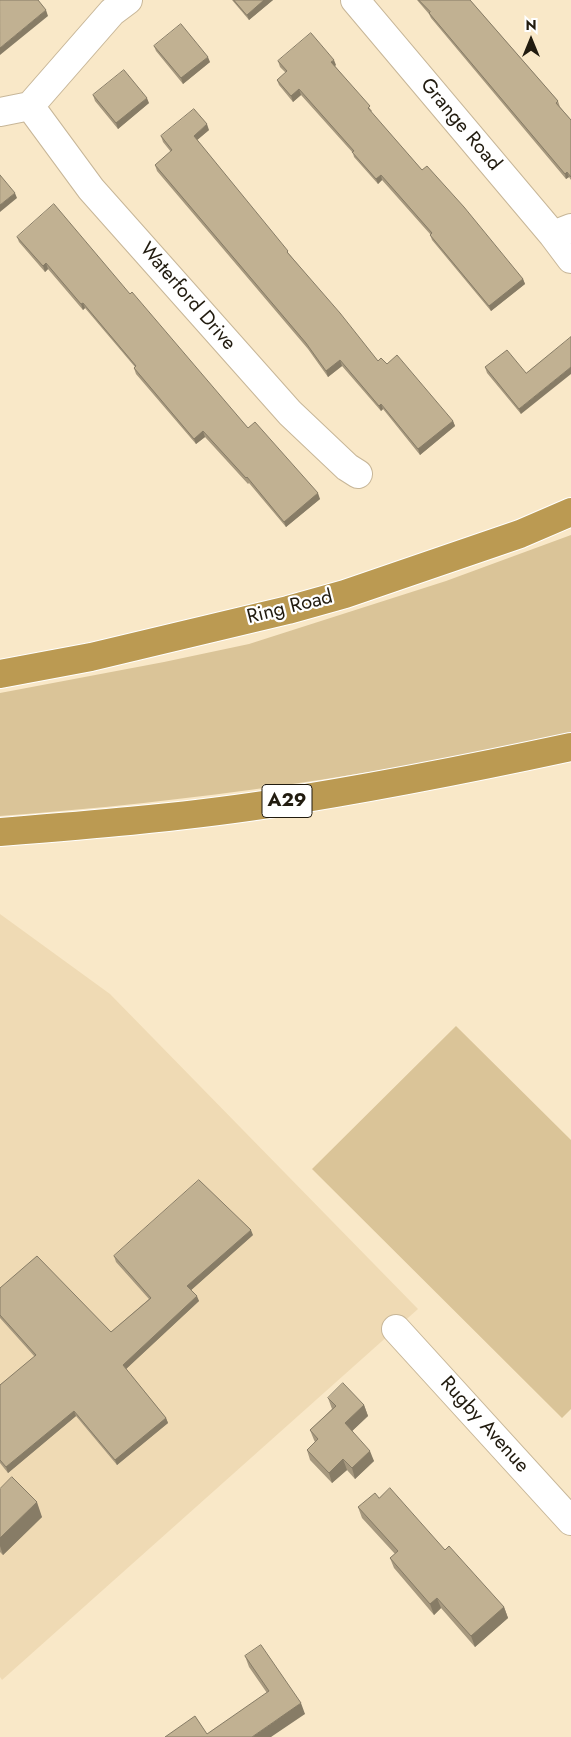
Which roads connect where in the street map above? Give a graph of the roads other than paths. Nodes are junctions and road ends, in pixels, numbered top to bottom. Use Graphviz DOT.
graph roads {
  1 [pos="128,0"];
  2 [pos="355,0"];
  3 [pos="30,106"];
  4 [pos="0,112"];
  5 [pos="562,232"];
  6 [pos="571,259"];
  7 [pos="358,474"];
  8 [pos="571,512"];
  9 [pos="0,674"];
  10 [pos="571,747"];
  11 [pos="0,832"];
  12 [pos="396,1329"];
  13 [pos="571,1521"];
  1 -- 3 [label="street"];
  2 -- 5 [label="street, Grange Road"];
  3 -- 4 [label="street"];
  3 -- 7 [label="street, Waterford Drive"];
  5 -- 6 [label="street, Grange Road"];
  8 -- 9 [label="highway, Ring Road"];
  10 -- 11 [label="highway, A29"];
  12 -- 13 [label="street, Rugby Avenue"];
}
